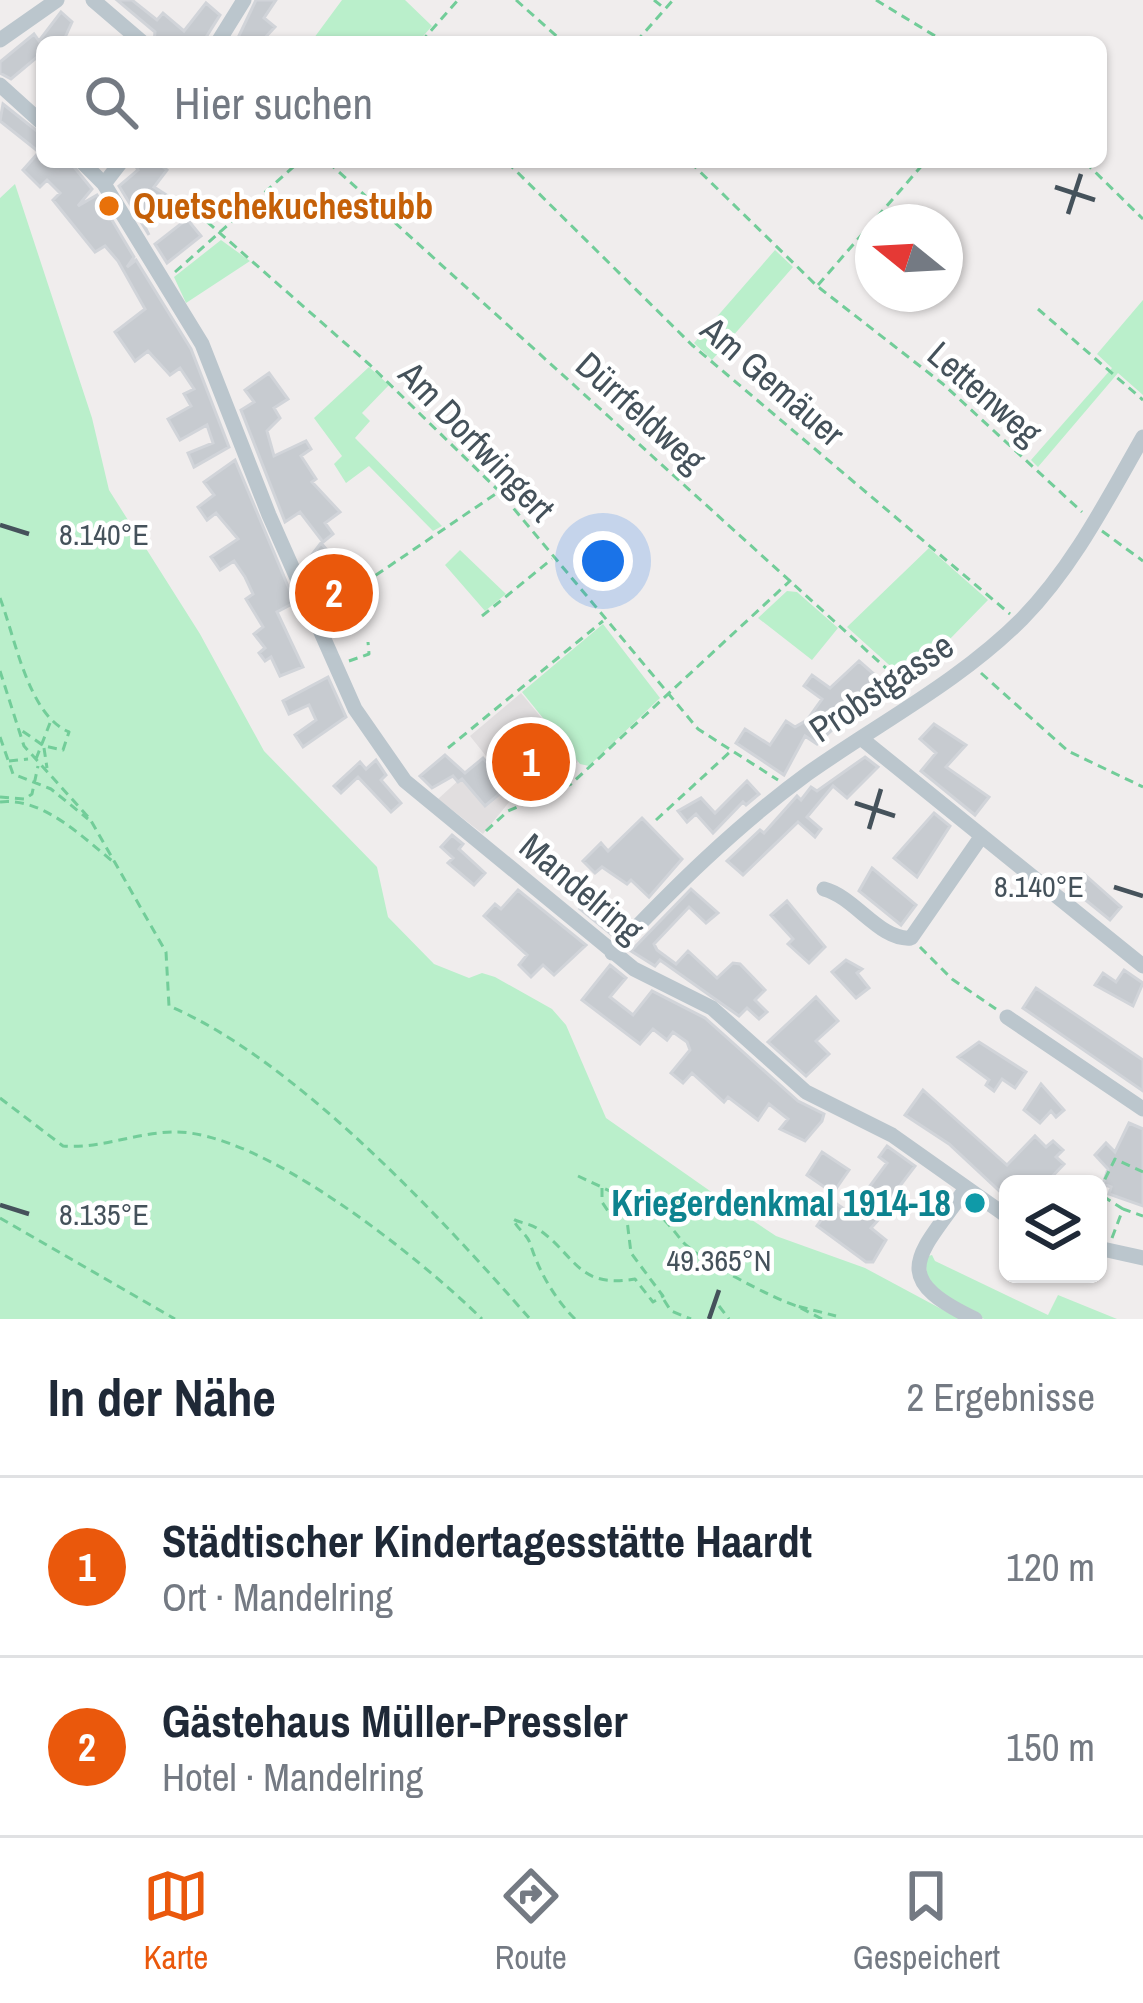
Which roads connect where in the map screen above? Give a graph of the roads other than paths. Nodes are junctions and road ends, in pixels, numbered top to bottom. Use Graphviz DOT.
graph roads {
  1 [pos="57,0"];
  2 [pos="93,0"];
  3 [pos="244,0"];
  4 [pos="135,36"];
  5 [pos="222,36"];
  6 [pos="0,40"];
  7 [pos="0,85"];
  8 [pos="36,118"];
  9 [pos="88,168"];
  10 [pos="116,168"];
  11 [pos="104,184"];
  12 [pos="1143,437"];
  13 [pos="862,739"];
  14 [pos="981,837"];
  15 [pos="824,889"];
  16 [pos="612,953"];
  17 [pos="1143,966"];
  18 [pos="1007,1017"];
  19 [pos="1143,1109"];
  20 [pos="966,1188"];
  21 [pos="999,1211"];
  22 [pos="1107,1250"];
  23 [pos="1143,1258"];
  24 [pos="975,1319"];
  1 -- 6 [label="street"];
  2 -- 4 [label="street"];
  3 -- 5 [label="street"];
  7 -- 8 [label="street"];
  9 -- 11 [label="street, Mandelring"];
  10 -- 11 [label="street"];
  11 -- 16 [label="street, Mandelring"];
  12 -- 13 [label="street, Probstgasse"];
  13 -- 14 [label="street"];
  13 -- 16 [label="street, Probstgasse"];
  14 -- 15 [label="street"];
  14 -- 17 [label="street"];
  16 -- 20 [label="street, Mandelring"];
  18 -- 19 [label="street"];
  20 -- 21 [label="street, Mandelring"];
  20 -- 24 [label="street"];
  22 -- 23 [label="street"];
}
